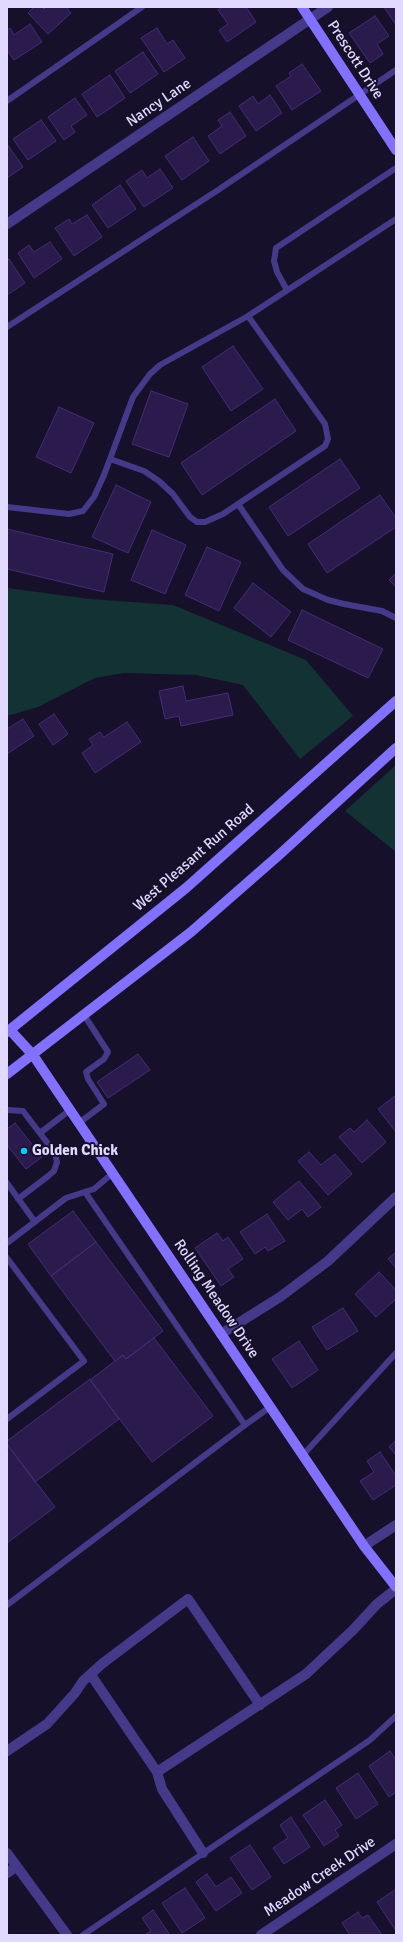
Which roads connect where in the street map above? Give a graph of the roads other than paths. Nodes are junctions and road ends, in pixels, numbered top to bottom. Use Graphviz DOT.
graph roads {
  1 [pos="142,7"];
  2 [pos="302,7"];
  3 [pos="328,7"];
  4 [pos="310,19"];
  5 [pos="396,70"];
  6 [pos="359,95"];
  7 [pos="7,101"];
  8 [pos="396,150"];
  9 [pos="396,168"];
  10 [pos="396,218"];
  11 [pos="7,224"];
  12 [pos="287,290"];
  13 [pos="248,316"];
  14 [pos="7,327"];
  15 [pos="110,459"];
  16 [pos="238,504"];
  17 [pos="7,507"];
  18 [pos="396,618"];
  19 [pos="396,701"];
  20 [pos="396,748"];
  21 [pos="84,1015"];
  22 [pos="9,1031"];
  23 [pos="33,1055"];
  24 [pos="7,1074"];
  25 [pos="7,1110"];
  26 [pos="70,1110"];
  27 [pos="79,1123"];
  28 [pos="40,1133"];
  29 [pos="113,1173"];
  30 [pos="7,1184"];
  31 [pos="85,1192"];
  32 [pos="396,1197"];
  33 [pos="18,1199"];
  34 [pos="35,1222"];
  35 [pos="7,1243"];
  36 [pos="7,1258"];
  37 [pos="221,1334"];
  38 [pos="396,1353"];
  39 [pos="270,1407"];
  40 [pos="7,1418"];
  41 [pos="245,1424"];
  42 [pos="302,1455"];
  43 [pos="396,1525"];
  44 [pos="364,1546"];
  45 [pos="396,1588"];
  46 [pos="7,1605"];
  47 [pos="90,1675"];
  48 [pos="260,1705"];
  49 [pos="396,1716"];
  50 [pos="7,1751"];
  51 [pos="157,1772"];
  52 [pos="396,1844"];
  53 [pos="7,1853"];
  54 [pos="203,1853"];
  55 [pos="16,1867"];
  56 [pos="7,1873"];
  57 [pos="67,1935"];
  58 [pos="83,1935"];
  59 [pos="261,1935"];
  1 -- 7 [label="lane"];
  2 -- 4 [label="main road, Prescott Drive"];
  3 -- 4 [label="street, Nancy Lane"];
  4 -- 6 [label="main road, Prescott Drive"];
  4 -- 11 [label="street, Nancy Lane"];
  5 -- 6 [label="lane"];
  6 -- 8 [label="main road, Prescott Drive"];
  6 -- 14 [label="lane"];
  9 -- 12 [label="lane"];
  10 -- 12 [label="lane"];
  12 -- 13 [label="lane"];
  13 -- 15 [label="lane"];
  13 -- 16 [label="lane"];
  15 -- 16 [label="lane"];
  15 -- 17 [label="lane"];
  16 -- 18 [label="lane"];
  19 -- 22 [label="main road, West Pleasant Run Road"];
  20 -- 21 [label="main road"];
  21 -- 23 [label="main road"];
  21 -- 27 [label="lane"];
  22 -- 23 [label="main road, Rolling Meadow Drive"];
  23 -- 24 [label="main road"];
  23 -- 26 [label="main road, Rolling Meadow Drive"];
  25 -- 28 [label="lane"];
  26 -- 27 [label="main road, Rolling Meadow Drive"];
  26 -- 28 [label="lane"];
  27 -- 29 [label="main road, Rolling Meadow Drive"];
  28 -- 33 [label="lane"];
  29 -- 31 [label="lane"];
  29 -- 37 [label="main road, Rolling Meadow Drive"];
  30 -- 33 [label="lane"];
  31 -- 34 [label="lane"];
  31 -- 41 [label="lane"];
  32 -- 37 [label="street"];
  33 -- 34 [label="lane"];
  34 -- 35 [label="lane"];
  36 -- 40 [label="lane"];
  37 -- 39 [label="main road, Rolling Meadow Drive"];
  38 -- 42 [label="lane"];
  39 -- 41 [label="lane"];
  39 -- 42 [label="main road, Rolling Meadow Drive"];
  41 -- 46 [label="lane"];
  42 -- 44 [label="main road, Rolling Meadow Drive"];
  43 -- 44 [label="street"];
  44 -- 45 [label="main road, Rolling Meadow Drive"];
  45 -- 48 [label="street"];
  47 -- 48 [label="street"];
  47 -- 50 [label="street"];
  47 -- 51 [label="street"];
  48 -- 51 [label="street"];
  49 -- 54 [label="lane"];
  51 -- 54 [label="street"];
  52 -- 59 [label="street, Meadow Creek Drive"];
  53 -- 55 [label="street"];
  54 -- 58 [label="lane"];
  55 -- 56 [label="street"];
  55 -- 57 [label="street"];
}
